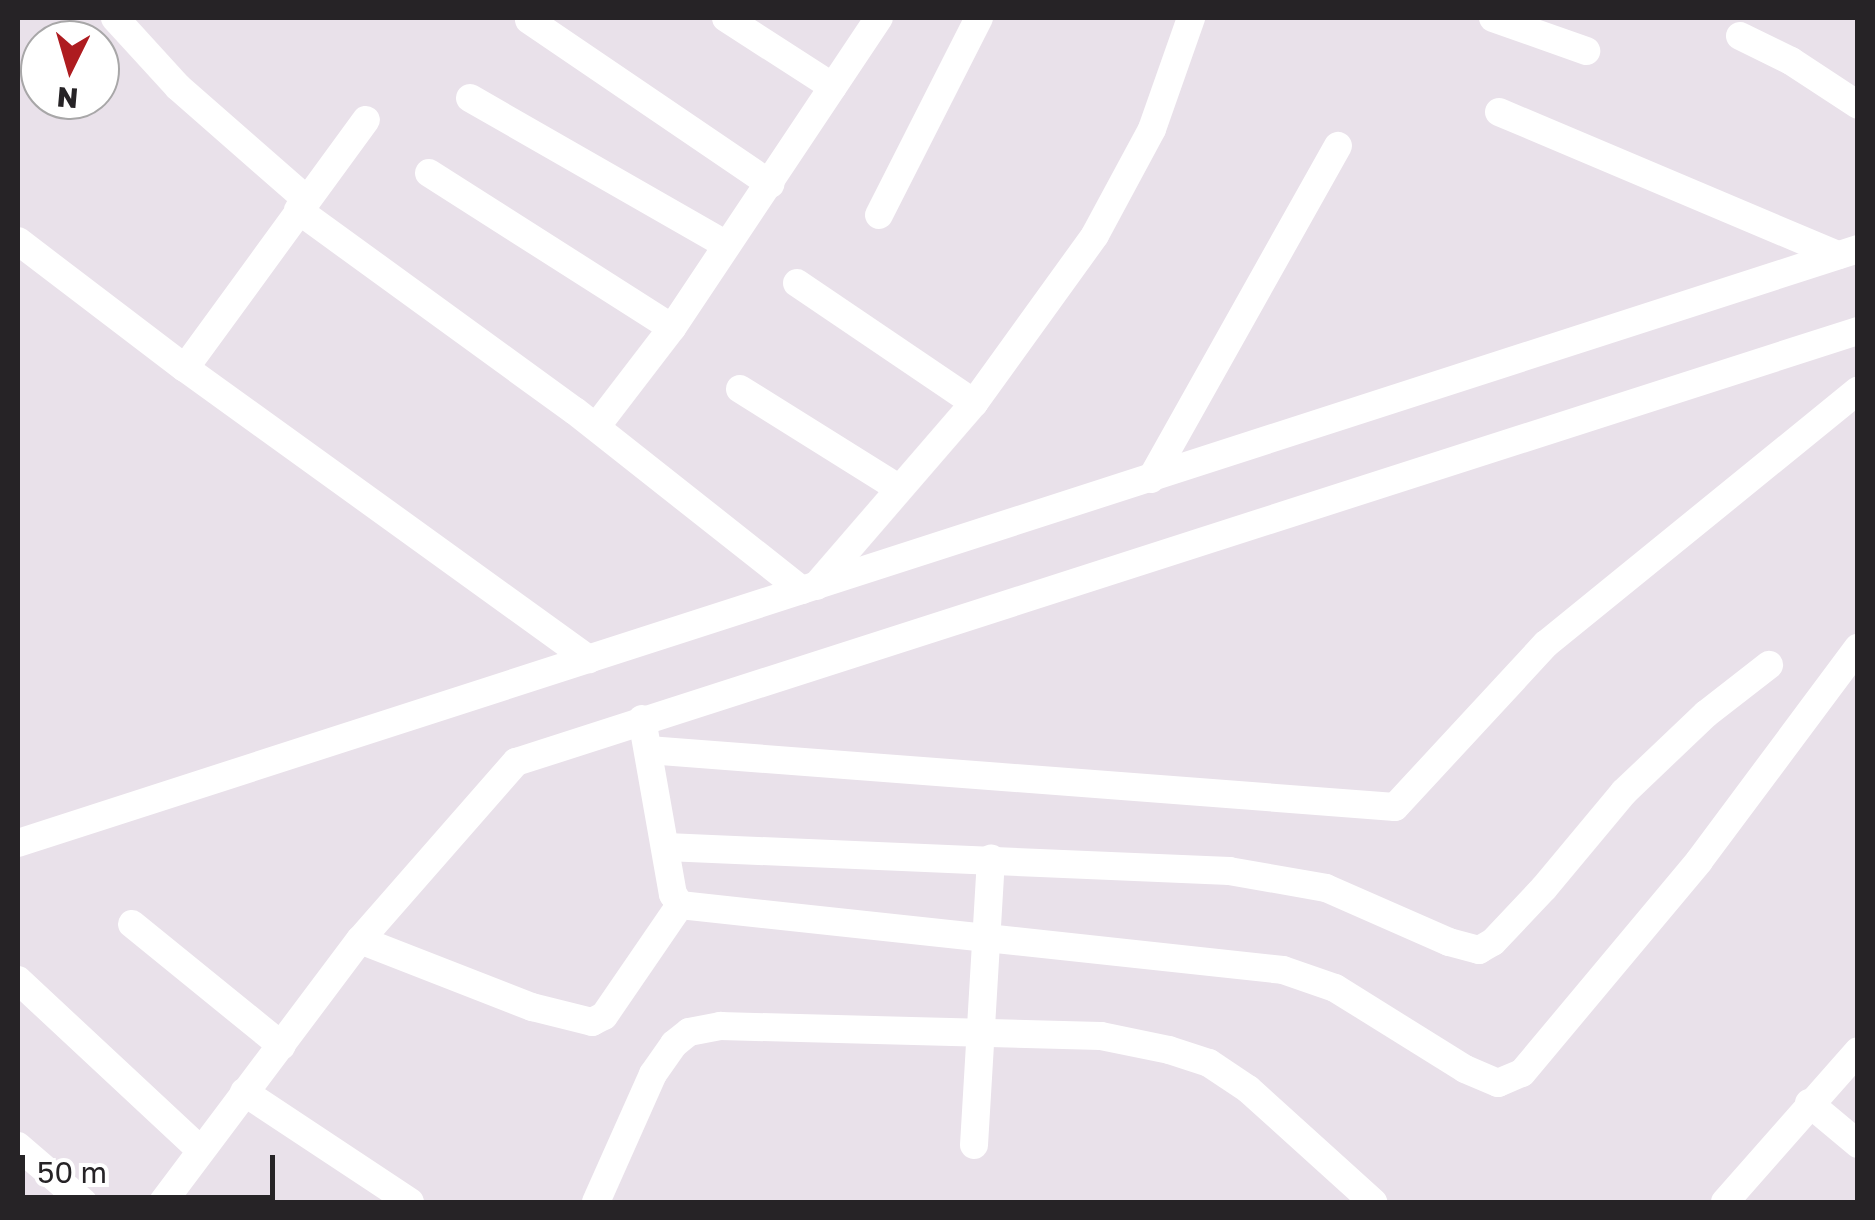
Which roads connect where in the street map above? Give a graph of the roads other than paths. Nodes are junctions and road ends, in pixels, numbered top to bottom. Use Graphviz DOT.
graph roads {
  1 [pos="115,18"];
  2 [pos="726,18"];
  3 [pos="879,18"];
  4 [pos="979,18"];
  5 [pos="1191,18"];
  6 [pos="1493,18"];
  7 [pos="529,20"];
  8 [pos="1740,36"];
  9 [pos="1586,52"];
  10 [pos="834,87"];
  11 [pos="470,98"];
  12 [pos="1858,105"];
  13 [pos="1499,112"];
  14 [pos="366,120"];
  15 [pos="1338,146"];
  16 [pos="430,172"];
  17 [pos="770,184"];
  18 [pos="302,204"];
  19 [pos="879,215"];
  20 [pos="18,241"];
  21 [pos="727,244"];
  22 [pos="1848,252"];
  23 [pos="797,283"];
  24 [pos="672,328"];
  25 [pos="1858,331"];
  26 [pos="185,368"];
  27 [pos="740,389"];
  28 [pos="1858,390"];
  29 [pos="974,404"];
  30 [pos="596,426"];
  31 [pos="1151,479"];
  32 [pos="897,487"];
  33 [pos="809,588"];
  34 [pos="1858,648"];
  35 [pos="589,659"];
  36 [pos="1770,665"];
  37 [pos="642,719"];
  38 [pos="648,750"];
  39 [pos="18,843"];
  40 [pos="666,847"];
  41 [pos="991,859"];
  42 [pos="680,905"];
  43 [pos="132,924"];
  44 [pos="987,936"];
  45 [pos="360,940"];
  46 [pos="18,980"];
  47 [pos="982,1032"];
  48 [pos="282,1046"];
  49 [pos="1858,1051"];
  50 [pos="244,1092"];
  51 [pos="1809,1103"];
  52 [pos="1858,1144"];
  53 [pos="18,1146"];
  54 [pos="974,1146"];
  55 [pos="200,1150"];
  56 [pos="83,1202"];
  57 [pos="164,1202"];
  58 [pos="410,1202"];
  59 [pos="596,1202"];
  60 [pos="1373,1202"];
  61 [pos="1724,1202"];
  1 -- 18 [label="street"];
  2 -- 10 [label="street"];
  3 -- 10 [label="street"];
  4 -- 19 [label="street"];
  5 -- 29 [label="street"];
  6 -- 9 [label="street"];
  7 -- 17 [label="street"];
  8 -- 12 [label="street"];
  10 -- 17 [label="street"];
  11 -- 21 [label="street"];
  13 -- 22 [label="street"];
  14 -- 18 [label="street"];
  15 -- 31 [label="street"];
  16 -- 24 [label="street"];
  17 -- 21 [label="street"];
  18 -- 26 [label="street"];
  18 -- 30 [label="street"];
  20 -- 26 [label="street"];
  21 -- 24 [label="street"];
  22 -- 31 [label="street"];
  23 -- 29 [label="street"];
  24 -- 30 [label="street"];
  25 -- 37 [label="street"];
  26 -- 35 [label="street"];
  27 -- 32 [label="street"];
  28 -- 38 [label="street"];
  29 -- 32 [label="street"];
  30 -- 33 [label="street"];
  31 -- 33 [label="street"];
  32 -- 33 [label="street"];
  33 -- 35 [label="street"];
  34 -- 44 [label="street"];
  35 -- 39 [label="street"];
  36 -- 41 [label="street"];
  37 -- 38 [label="street"];
  37 -- 45 [label="street"];
  38 -- 40 [label="street"];
  40 -- 41 [label="street"];
  40 -- 42 [label="street"];
  41 -- 44 [label="street"];
  42 -- 44 [label="street"];
  42 -- 45 [label="street"];
  43 -- 48 [label="street"];
  44 -- 47 [label="street"];
  45 -- 48 [label="street"];
  46 -- 55 [label="street"];
  47 -- 54 [label="street"];
  47 -- 59 [label="street"];
  47 -- 60 [label="street"];
  48 -- 50 [label="street"];
  49 -- 51 [label="street"];
  50 -- 55 [label="street"];
  50 -- 58 [label="street"];
  51 -- 52 [label="street"];
  51 -- 61 [label="street"];
  53 -- 56 [label="street"];
  55 -- 57 [label="street"];
}
